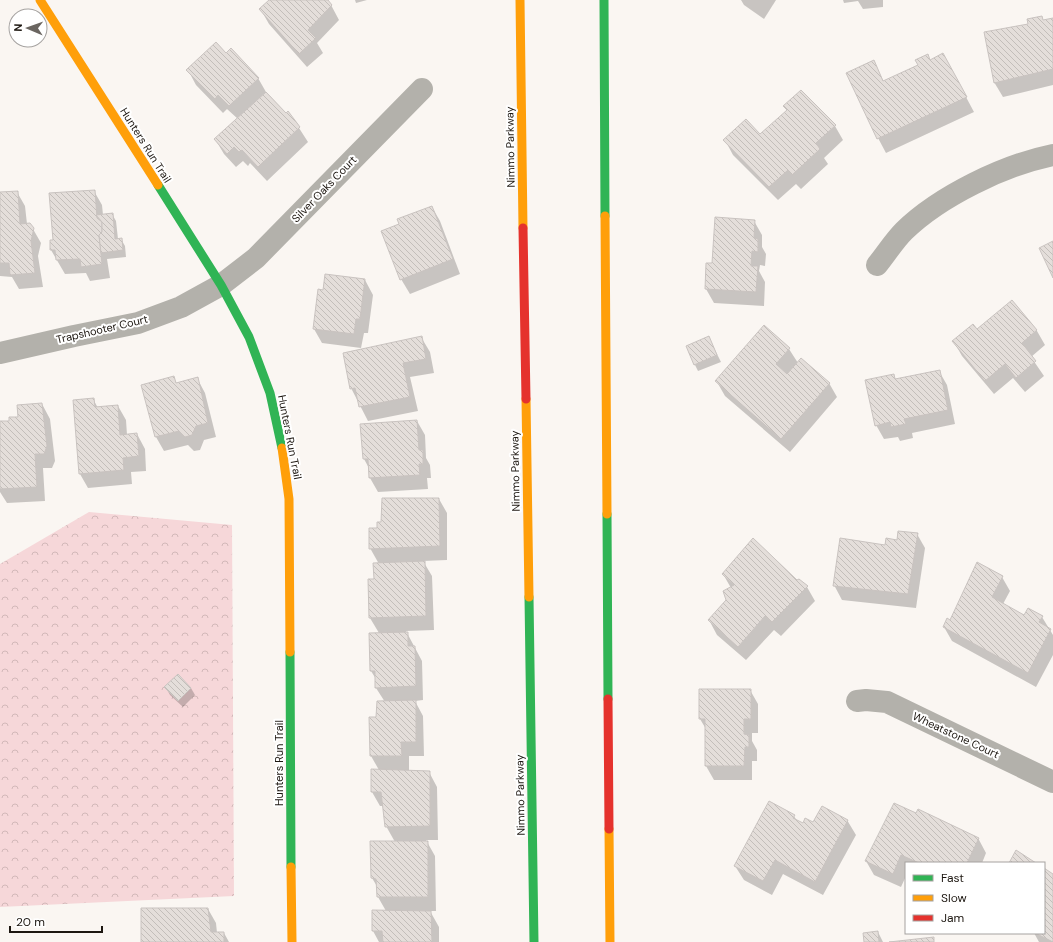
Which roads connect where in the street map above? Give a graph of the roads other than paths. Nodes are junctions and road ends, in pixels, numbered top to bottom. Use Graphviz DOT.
graph roads {
  1 [pos="40,0"];
  2 [pos="520,0"];
  3 [pos="604,0"];
  4 [pos="422,89"];
  5 [pos="1053,155"];
  6 [pos="877,265"];
  7 [pos="221,285"];
  8 [pos="0,353"];
  9 [pos="857,701"];
  10 [pos="1053,782"];
  11 [pos="292,942"];
  12 [pos="534,942"];
  13 [pos="610,942"];
  1 -- 7 [label="main road, Hunters Run Trail"];
  2 -- 12 [label="main road, Nimmo Parkway"];
  3 -- 13 [label="main road"];
  4 -- 7 [label="street, Silver Oaks Court"];
  5 -- 6 [label="street"];
  7 -- 8 [label="street, Trapshooter Court"];
  7 -- 11 [label="main road, Hunters Run Trail"];
  9 -- 10 [label="street, Wheatstone Court"];
}
